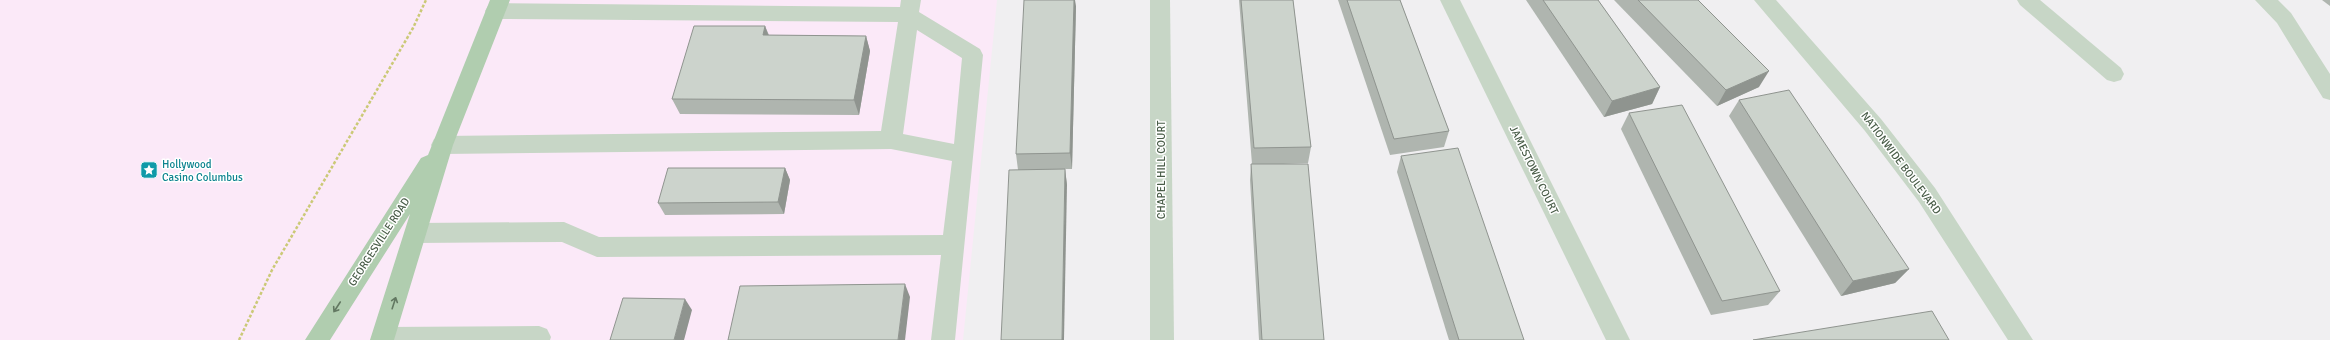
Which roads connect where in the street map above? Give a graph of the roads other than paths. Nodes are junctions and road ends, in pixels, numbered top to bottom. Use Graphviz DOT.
graph roads {
  1 [pos="1160,0"];
  2 [pos="1450,0"];
  3 [pos="1764,0"];
  4 [pos="2027,0"];
  5 [pos="2265,0"];
  6 [pos="498,5"];
  7 [pos="910,8"];
  8 [pos="2114,74"];
  9 [pos="2330,92"];
  10 [pos="891,140"];
  11 [pos="442,145"];
  12 [pos="964,155"];
  13 [pos="416,233"];
  14 [pos="954,245"];
  15 [pos="382,339"];
  16 [pos="317,340"];
  17 [pos="538,340"];
  18 [pos="943,340"];
  19 [pos="1162,340"];
  20 [pos="1618,340"];
  21 [pos="2021,340"];
  1 -- 19 [label="street, CHAPEL HILL COURT"];
  2 -- 20 [label="street, JAMESTOWN COURT"];
  3 -- 21 [label="street, NATIONWIDE BOULEVARD"];
  4 -- 8 [label="street"];
  5 -- 9 [label="street"];
  6 -- 7 [label="street"];
  6 -- 11 [label="main road, GEORGESVILLE ROAD"];
  7 -- 10 [label="street"];
  7 -- 12 [label="street"];
  10 -- 11 [label="street"];
  10 -- 12 [label="street"];
  11 -- 13 [label="main road, GEORGESVILLE ROAD"];
  11 -- 16 [label="main road, GEORGESVILLE ROAD, one-way"];
  12 -- 14 [label="street"];
  13 -- 14 [label="street"];
  15 -- 13 [label="main road, GEORGESVILLE ROAD, one-way"];
  14 -- 18 [label="street"];
  15 -- 17 [label="street"];
}
